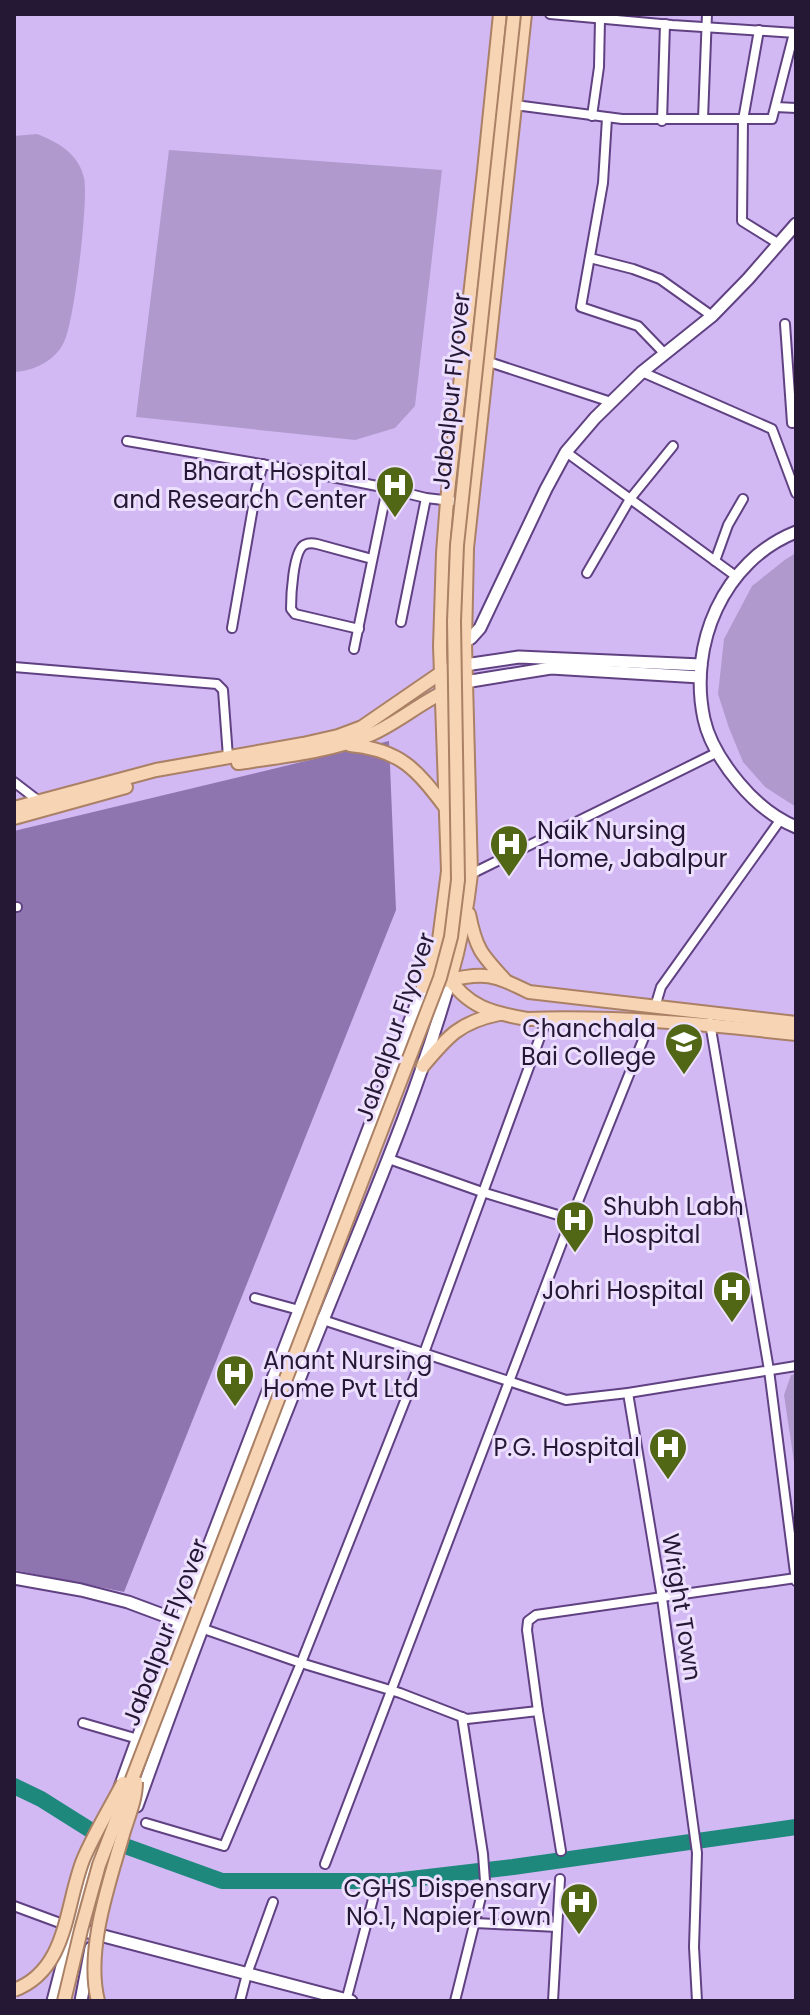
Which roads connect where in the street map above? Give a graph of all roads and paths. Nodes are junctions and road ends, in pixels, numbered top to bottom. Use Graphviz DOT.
graph roads {
  1 [pos="500,14"];
  2 [pos="514,14"];
  3 [pos="525,14"];
  4 [pos="550,14"];
  5 [pos="707,14"];
  6 [pos="600,19"];
  7 [pos="665,24"];
  8 [pos="707,27"];
  9 [pos="759,30"];
  10 [pos="795,33"];
  11 [pos="515,105"];
  12 [pos="776,107"];
  13 [pos="796,108"];
  14 [pos="592,116"];
  15 [pos="607,118"];
  16 [pos="703,119"];
  17 [pos="743,120"];
  18 [pos="662,121"];
  19 [pos="484,171"];
  20 [pos="507,174"];
  21 [pos="796,224"];
  22 [pos="779,244"];
  23 [pos="590,258"];
  24 [pos="712,316"];
  25 [pos="785,324"];
  26 [pos="664,353"];
  27 [pos="489,362"];
  28 [pos="642,372"];
  29 [pos="611,402"];
  30 [pos="794,423"];
  31 [pos="772,429"];
  32 [pos="127,441"];
  33 [pos="673,446"];
  34 [pos="566,452"];
  35 [pos="263,464"];
  36 [pos="387,489"];
  37 [pos="796,493"];
  38 [pos="426,498"];
  39 [pos="630,499"];
  40 [pos="743,499"];
  41 [pos="447,501"];
  42 [pos="471,502"];
  43 [pos="796,532"];
  44 [pos="372,559"];
  45 [pos="715,561"];
  46 [pos="587,573"];
  47 [pos="737,577"];
  48 [pos="401,622"];
  49 [pos="232,628"];
  50 [pos="359,629"];
  51 [pos="465,643"];
  52 [pos="440,646"];
  53 [pos="354,649"];
  54 [pos="465,665"];
  55 [pos="14,667"];
  56 [pos="700,671"];
  57 [pos="442,672"];
  58 [pos="465,682"];
  59 [pos="443,692"];
  60 [pos="339,744"];
  61 [pos="718,752"];
  62 [pos="228,757"];
  63 [pos="14,782"];
  64 [pos="40,802"];
  65 [pos="14,808"];
  66 [pos="446,808"];
  67 [pos="14,818"];
  68 [pos="781,819"];
  69 [pos="796,827"];
  70 [pos="471,874"];
  71 [pos="468,906"];
  72 [pos="435,955"];
  73 [pos="450,980"];
  74 [pos="505,981"];
  75 [pos="423,987"];
  76 [pos="502,1014"];
  77 [pos="653,1014"];
  78 [pos="547,1018"];
  79 [pos="710,1019"];
  80 [pos="796,1023"];
  81 [pos="796,1034"];
  82 [pos="423,1066"];
  83 [pos="389,1159"];
  84 [pos="482,1192"];
  85 [pos="571,1219"];
  86 [pos="255,1298"];
  87 [pos="299,1310"];
  88 [pos="323,1320"];
  89 [pos="424,1353"];
  90 [pos="796,1366"];
  91 [pos="769,1370"];
  92 [pos="510,1381"];
  93 [pos="628,1393"];
  94 [pos="14,1578"];
  95 [pos="796,1579"];
  96 [pos="662,1598"];
  97 [pos="180,1621"];
  98 [pos="201,1628"];
  99 [pos="301,1663"];
  100 [pos="392,1691"];
  101 [pos="538,1711"];
  102 [pos="462,1717"];
  103 [pos="83,1723"];
  104 [pos="138,1739"];
  105 [pos="136,1769"];
  106 [pos="146,1823"];
  107 [pos="561,1851"];
  108 [pos="325,1864"];
  109 [pos="560,1879"];
  110 [pos="373,1899"];
  111 [pos="273,1902"];
  112 [pos="14,1906"];
  113 [pos="475,1923"];
  114 [pos="557,1927"];
  115 [pos="72,1928"];
  116 [pos="93,1934"];
  117 [pos="247,1974"];
  118 [pos="14,1990"];
  119 [pos="53,2001"];
  120 [pos="64,2001"];
  121 [pos="81,2001"];
  122 [pos="98,2001"];
  123 [pos="240,2001"];
  124 [pos="348,2001"];
  125 [pos="455,2001"];
  126 [pos="553,2001"];
  127 [pos="697,2001"];
  1 -- 19 [label="main road"];
  2 -- 105 [label="main road, Jabalpur Flyover, bridge"];
  3 -- 11 [label="main road"];
  4 -- 6 [label="street"];
  5 -- 8 [label="street"];
  6 -- 7 [label="street"];
  6 -- 14 [label="street"];
  7 -- 8 [label="street"];
  7 -- 18 [label="street"];
  8 -- 9 [label="street"];
  8 -- 16 [label="street"];
  9 -- 10 [label="street"];
  9 -- 17 [label="street"];
  10 -- 12 [label="street"];
  11 -- 14 [label="street"];
  11 -- 20 [label="main road"];
  12 -- 13 [label="street"];
  12 -- 17 [label="street"];
  14 -- 15 [label="street"];
  15 -- 18 [label="street"];
  15 -- 23 [label="street"];
  16 -- 17 [label="street"];
  16 -- 18 [label="street"];
  17 -- 22 [label="street"];
  19 -- 20 [label="main road"];
  19 -- 41 [label="main road"];
  20 -- 27 [label="main road"];
  21 -- 22 [label="street"];
  22 -- 24 [label="street"];
  23 -- 24 [label="street"];
  23 -- 26 [label="street"];
  24 -- 26 [label="street"];
  25 -- 30 [label="street"];
  26 -- 28 [label="street"];
  27 -- 29 [label="street"];
  27 -- 42 [label="main road"];
  28 -- 29 [label="street"];
  28 -- 31 [label="street"];
  29 -- 34 [label="street"];
  30 -- 31 [label="street"];
  31 -- 37 [label="street"];
  32 -- 35 [label="street"];
  33 -- 39 [label="street"];
  34 -- 39 [label="street"];
  34 -- 51 [label="street"];
  35 -- 36 [label="street"];
  35 -- 49 [label="street"];
  36 -- 38 [label="street"];
  36 -- 44 [label="street"];
  38 -- 41 [label="street"];
  38 -- 48 [label="street"];
  39 -- 45 [label="street"];
  39 -- 46 [label="street"];
  40 -- 45 [label="street"];
  41 -- 42 [label="street"];
  41 -- 52 [label="main road"];
  42 -- 51 [label="main road"];
  43 -- 47 [label="street"];
  44 -- 50 [label="street"];
  44 -- 50 [label="street"];
  45 -- 47 [label="street"];
  47 -- 56 [label="street"];
  50 -- 53 [label="street"];
  51 -- 52 [label="street"];
  51 -- 54 [label="main road"];
  52 -- 57 [label="main road"];
  54 -- 56 [label="street"];
  54 -- 57 [label="main road"];
  54 -- 58 [label="main road"];
  55 -- 62 [label="street"];
  56 -- 58 [label="street"];
  56 -- 61 [label="street"];
  57 -- 59 [label="main road"];
  57 -- 62 [label="main road"];
  58 -- 59 [label="main road"];
  58 -- 70 [label="main road"];
  59 -- 60 [label="main road"];
  59 -- 66 [label="main road"];
  60 -- 66 [label="main road"];
  60 -- 67 [label="main road"];
  61 -- 68 [label="street"];
  61 -- 70 [label="street"];
  62 -- 64 [label="main road"];
  63 -- 64 [label="street"];
  64 -- 65 [label="main road"];
  66 -- 72 [label="main road"];
  68 -- 69 [label="street"];
  68 -- 77 [label="street"];
  70 -- 71 [label="main road"];
  71 -- 73 [label="main road"];
  71 -- 74 [label="main road"];
  72 -- 73 [label="main road"];
  72 -- 75 [label="main road"];
  73 -- 74 [label="main road"];
  73 -- 75 [label="main road"];
  73 -- 76 [label="main road"];
  73 -- 82 [label="street"];
  74 -- 77 [label="main road"];
  75 -- 87 [label="street"];
  76 -- 78 [label="main road"];
  76 -- 82 [label="main road"];
  77 -- 78 [label="main road"];
  77 -- 79 [label="main road"];
  77 -- 85 [label="street"];
  78 -- 84 [label="street"];
  79 -- 80 [label="main road"];
  79 -- 81 [label="main road"];
  79 -- 91 [label="street"];
  82 -- 83 [label="street"];
  83 -- 84 [label="street"];
  83 -- 88 [label="street"];
  84 -- 85 [label="street"];
  84 -- 89 [label="street"];
  85 -- 92 [label="street"];
  86 -- 87 [label="street"];
  87 -- 88 [label="street"];
  87 -- 97 [label="street"];
  88 -- 89 [label="street"];
  88 -- 98 [label="street"];
  89 -- 92 [label="street"];
  89 -- 99 [label="street"];
  90 -- 91 [label="street"];
  91 -- 93 [label="street"];
  91 -- 95 [label="street"];
  92 -- 93 [label="street"];
  92 -- 100 [label="street"];
  93 -- 96 [label="street, Wright Town"];
  94 -- 97 [label="street"];
  95 -- 96 [label="street"];
  96 -- 101 [label="street"];
  96 -- 127 [label="street, Wright Town"];
  97 -- 98 [label="street"];
  97 -- 104 [label="street"];
  98 -- 99 [label="street"];
  98 -- 116 [label="street, bridge"];
  99 -- 100 [label="street"];
  99 -- 106 [label="street"];
  100 -- 102 [label="street"];
  100 -- 108 [label="street"];
  101 -- 102 [label="street"];
  101 -- 107 [label="street"];
  102 -- 113 [label="street"];
  103 -- 104 [label="street"];
  104 -- 115 [label="street, bridge"];
  105 -- 118 [label="main road, bridge"];
  105 -- 120 [label="main road, Jabalpur Flyover, bridge"];
  105 -- 122 [label="main road, bridge"];
  109 -- 114 [label="street"];
  110 -- 124 [label="street"];
  111 -- 117 [label="street"];
  112 -- 115 [label="street"];
  113 -- 114 [label="street"];
  113 -- 125 [label="street"];
  114 -- 126 [label="street"];
  115 -- 116 [label="street"];
  115 -- 119 [label="street"];
  116 -- 117 [label="street"];
  116 -- 121 [label="street"];
  117 -- 123 [label="street"];
  117 -- 124 [label="street"];
}
